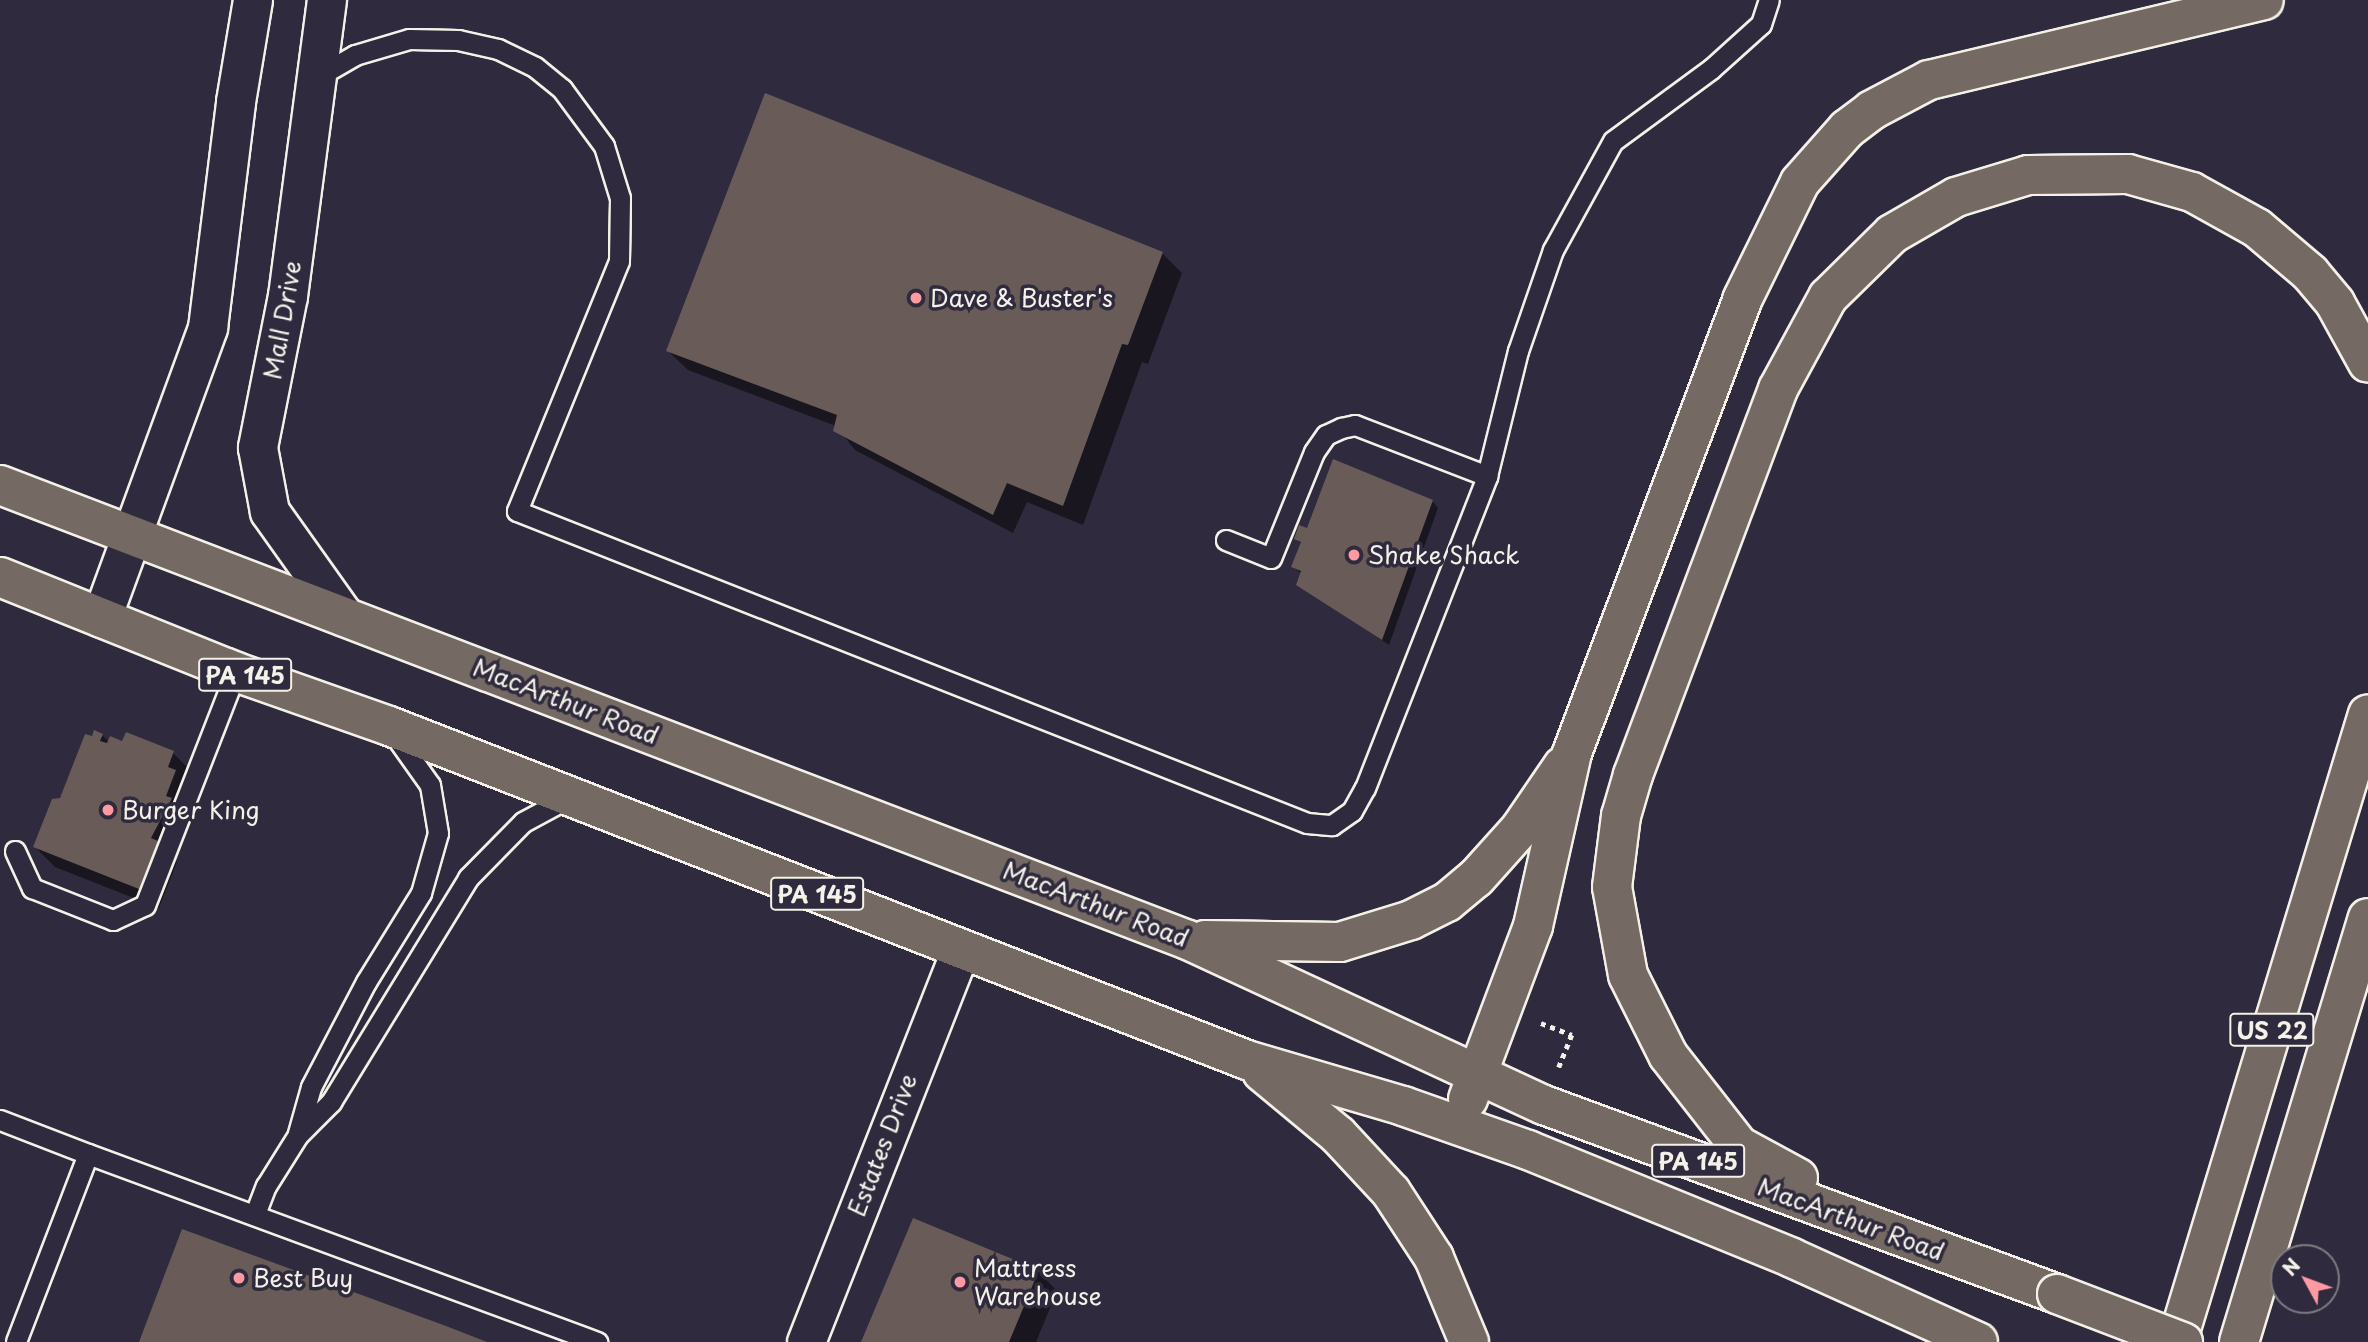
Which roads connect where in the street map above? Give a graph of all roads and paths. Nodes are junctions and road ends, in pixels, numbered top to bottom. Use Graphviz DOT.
graph roads {
  1 [pos="253,0"];
  2 [pos="327,0"];
  3 [pos="1769,0"];
  4 [pos="2264,0"];
  5 [pos="317,77"];
  6 [pos="2368,363"];
  7 [pos="1487,476"];
  8 [pos="0,485"];
  9 [pos="133,536"];
  10 [pos="1226,540"];
  11 [pos="0,576"];
  12 [pos="344,616"];
  13 [pos="102,618"];
  14 [pos="236,672"];
  15 [pos="2368,713"];
  16 [pos="389,726"];
  17 [pos="1572,752"];
  18 [pos="568,798"];
  19 [pos="15,851"];
  20 [pos="2368,918"];
  21 [pos="1188,940"];
  22 [pos="961,949"];
  23 [pos="1531,1019"];
  24 [pos="1247,1059"];
  25 [pos="1558,1069"];
  26 [pos="1477,1076"];
  27 [pos="0,1120"];
  28 [pos="1458,1127"];
  29 [pos="298,1135"];
  30 [pos="88,1154"];
  31 [pos="256,1214"];
  32 [pos="1919,1244"];
  33 [pos="16,1342"];
  34 [pos="597,1342"];
  35 [pos="806,1342"];
  36 [pos="1469,1342"];
  37 [pos="1978,1342"];
  38 [pos="2177,1342"];
  39 [pos="2183,1342"];
  40 [pos="2239,1342"];
  1 -- 9 [label="street"];
  2 -- 5 [label="street, Mall Drive"];
  3 -- 7 [label="lane"];
  4 -- 17 [label="highway"];
  5 -- 7 [label="lane"];
  5 -- 12 [label="street, Mall Drive"];
  6 -- 32 [label="highway"];
  7 -- 10 [label="lane"];
  8 -- 9 [label="highway, MacArthur Road / PA 145"];
  9 -- 12 [label="highway, MacArthur Road / PA 145"];
  9 -- 13 [label="street"];
  11 -- 13 [label="highway, PA 145"];
  12 -- 21 [label="highway, MacArthur Road / PA 145"];
  13 -- 14 [label="highway, PA 145"];
  14 -- 16 [label="highway, PA 145"];
  14 -- 19 [label="lane"];
  15 -- 38 [label="highway, US 22"];
  16 -- 18 [label="highway, PA 145"];
  16 -- 29 [label="lane"];
  17 -- 21 [label="highway"];
  17 -- 26 [label="highway"];
  18 -- 22 [label="highway, PA 145"];
  18 -- 29 [label="lane"];
  20 -- 40 [label="highway, US 22"];
  21 -- 26 [label="highway, MacArthur Road / PA 145"];
  22 -- 24 [label="highway, PA 145"];
  22 -- 35 [label="street, Estates Drive"];
  23 -- 25 [label="path"];
  24 -- 28 [label="highway, PA 145"];
  24 -- 36 [label="highway"];
  26 -- 28 [label="highway"];
  26 -- 32 [label="highway, MacArthur Road / PA 145"];
  27 -- 30 [label="lane"];
  28 -- 37 [label="highway, PA 145"];
  29 -- 31 [label="lane"];
  30 -- 31 [label="lane"];
  30 -- 33 [label="lane"];
  31 -- 34 [label="lane"];
  32 -- 39 [label="highway, MacArthur Road / PA 145, bridge"];
}
